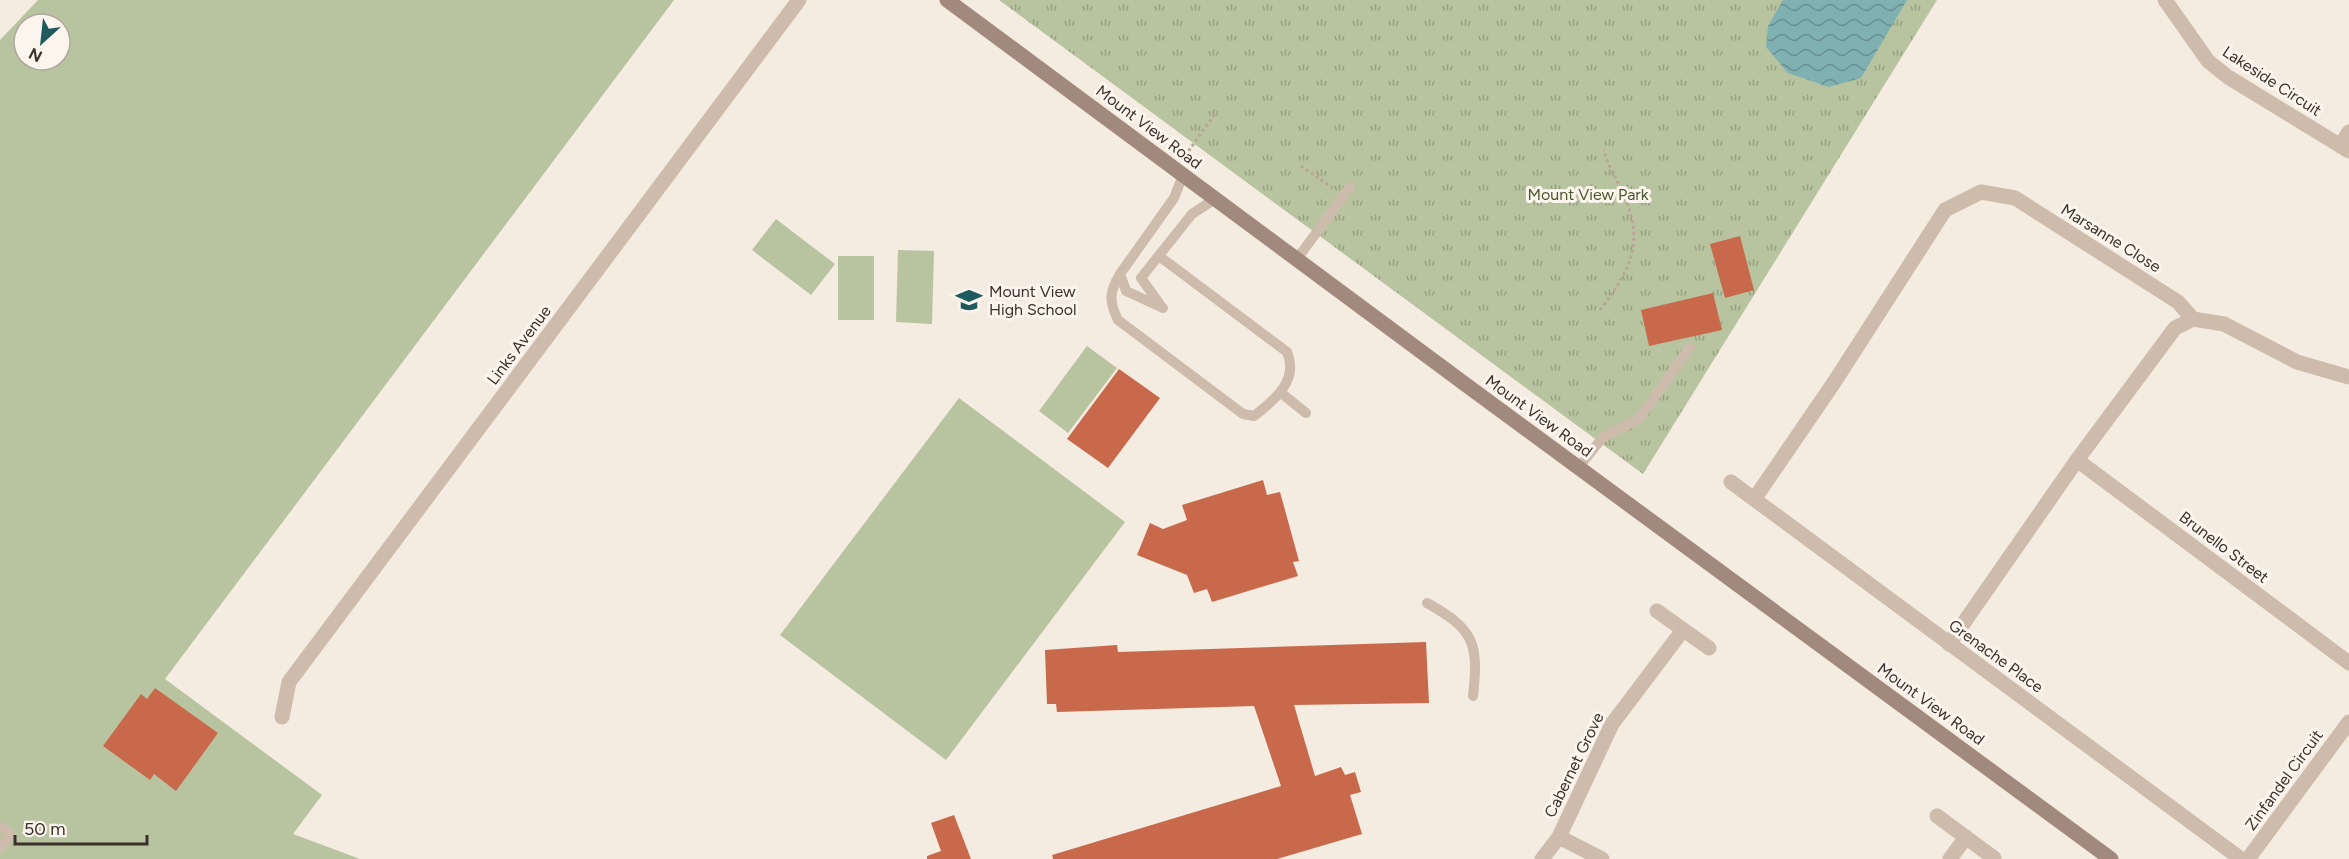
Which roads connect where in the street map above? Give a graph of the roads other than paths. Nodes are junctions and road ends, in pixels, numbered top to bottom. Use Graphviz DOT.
graph roads {
  1 [pos="799,0"];
  2 [pos="947,0"];
  3 [pos="2165,0"];
  4 [pos="2349,132"];
  5 [pos="2344,149"];
  6 [pos="1179,172"];
  7 [pos="1347,191"];
  8 [pos="1215,199"];
  9 [pos="1159,256"];
  10 [pos="1297,259"];
  11 [pos="1120,274"];
  12 [pos="2193,319"];
  13 [pos="1690,347"];
  14 [pos="2349,377"];
  15 [pos="1280,392"];
  16 [pos="1306,412"];
  17 [pos="2077,460"];
  18 [pos="1579,467"];
  19 [pos="1731,482"];
  20 [pos="1755,498"];
  21 [pos="1427,603"];
  22 [pos="1657,611"];
  23 [pos="1683,630"];
  24 [pos="1949,644"];
  25 [pos="1709,648"];
  26 [pos="2349,663"];
  27 [pos="1473,696"];
  28 [pos="282,717"];
  29 [pos="2349,722"];
  30 [pos="1937,816"];
  31 [pos="0,826"];
  32 [pos="1559,837"];
  33 [pos="1966,837"];
  34 [pos="0,848"];
  35 [pos="1994,858"];
  36 [pos="1542,859"];
  37 [pos="1602,859"];
  38 [pos="1950,859"];
  39 [pos="2111,859"];
  40 [pos="2241,859"];
  41 [pos="2248,859"];
  1 -- 28 [label="street, Links Avenue"];
  2 -- 6 [label="main road, Mount View Road"];
  3 -- 5 [label="street, Lakeside Circuit"];
  4 -- 5 [label="street"];
  6 -- 8 [label="main road, Mount View Road"];
  6 -- 11 [label="lane"];
  7 -- 10 [label="lane"];
  8 -- 9 [label="lane"];
  8 -- 10 [label="main road, Mount View Road"];
  9 -- 11 [label="lane"];
  9 -- 15 [label="lane"];
  10 -- 18 [label="main road, Mount View Road"];
  11 -- 15 [label="lane"];
  12 -- 14 [label="street"];
  12 -- 17 [label="street"];
  12 -- 20 [label="street, Marsanne Close"];
  13 -- 18 [label="lane"];
  15 -- 16 [label="lane"];
  17 -- 24 [label="street"];
  17 -- 26 [label="street, Brunello Street"];
  18 -- 39 [label="main road, Mount View Road"];
  19 -- 20 [label="street, Grenache Place"];
  20 -- 24 [label="street, Grenache Place"];
  21 -- 27 [label="lane"];
  22 -- 23 [label="street"];
  23 -- 25 [label="street"];
  23 -- 32 [label="street, Cabernet Grove"];
  24 -- 40 [label="street, Grenache Place"];
  29 -- 41 [label="street, Zinfandel Circuit"];
  30 -- 33 [label="street"];
  31 -- 34 [label="lane"];
  32 -- 36 [label="street, Cabernet Grove"];
  32 -- 37 [label="street"];
  33 -- 35 [label="street"];
  33 -- 38 [label="street"];
}
